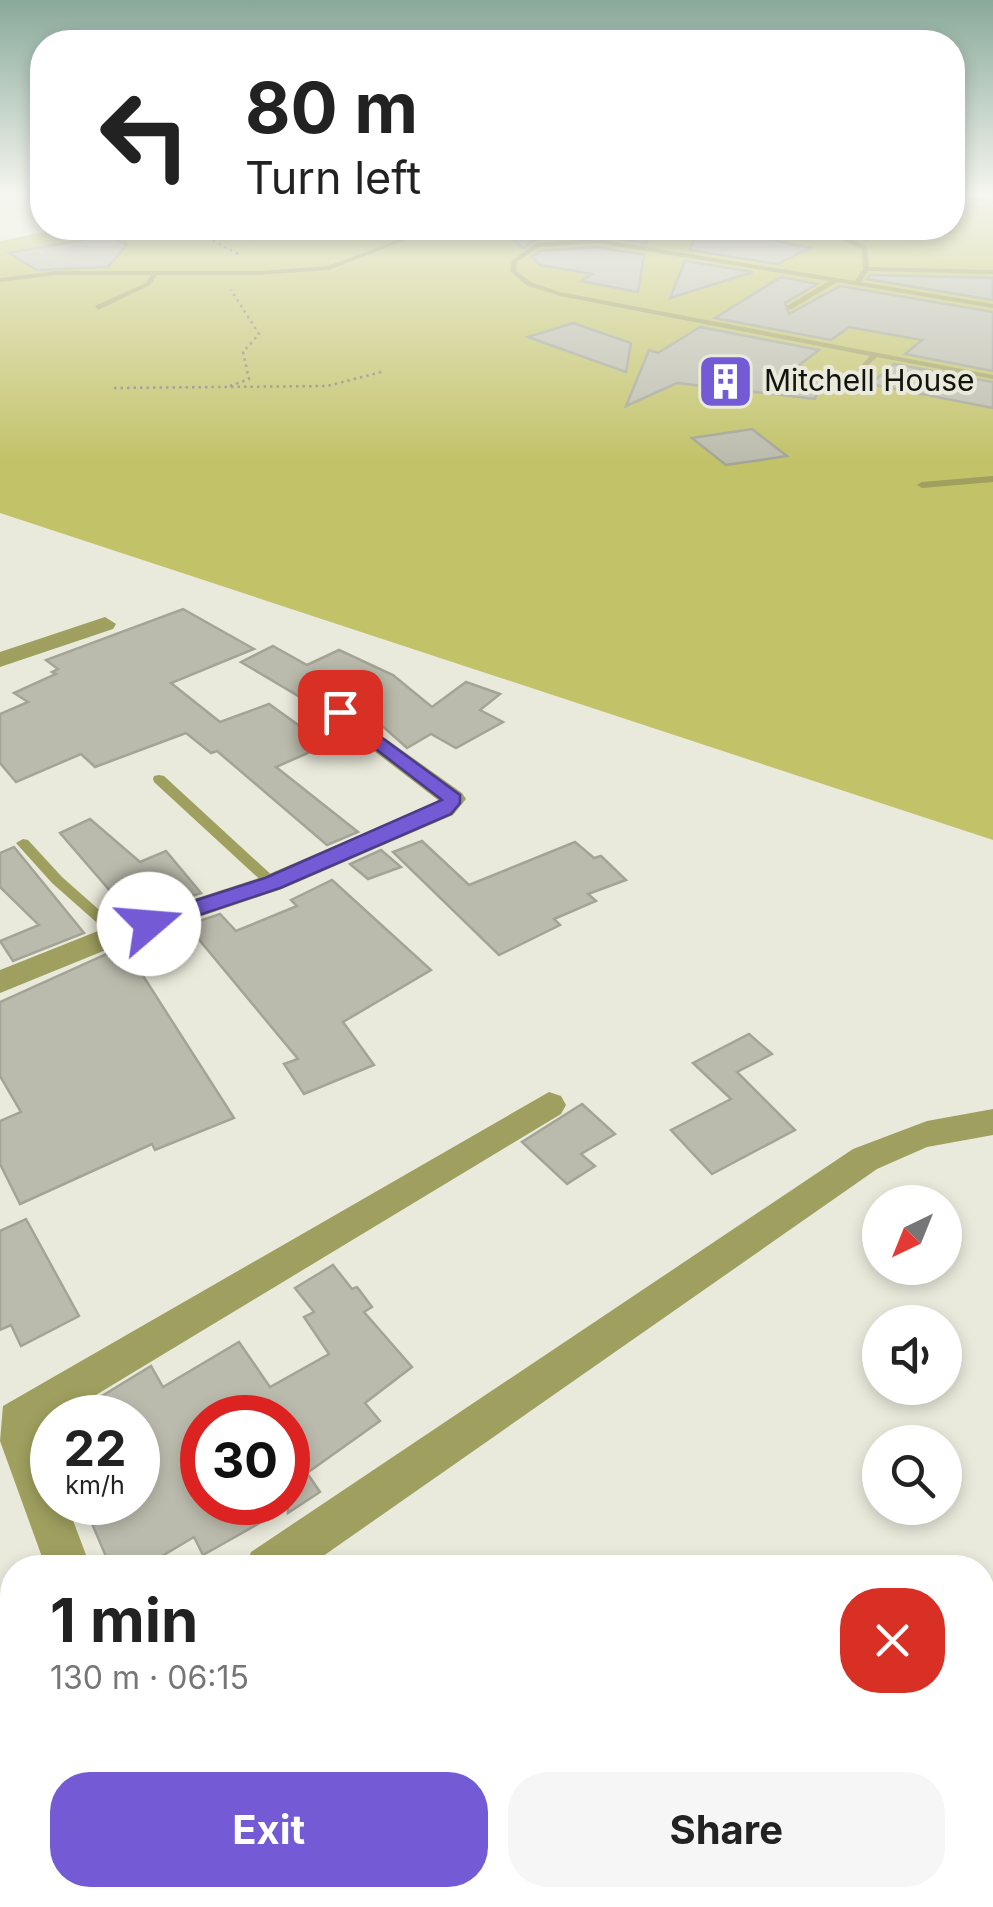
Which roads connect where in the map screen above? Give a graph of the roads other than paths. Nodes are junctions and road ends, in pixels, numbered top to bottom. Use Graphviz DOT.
graph roads {
  1 [pos="146,285"];
  2 [pos="532,285"];
  3 [pos="827,285"];
  4 [pos="870,285"];
  5 [pos="993,306"];
  6 [pos="98,308"];
  7 [pos="790,308"];
  8 [pos="874,355"];
  9 [pos="860,370"];
  10 [pos="993,377"];
  11 [pos="993,479"];
  12 [pos="922,485"];
  13 [pos="104,624"];
  14 [pos="0,660"];
  15 [pos="340,712"];
  16 [pos="159,779"];
  17 [pos="23,842"];
  18 [pos="272,883"];
  19 [pos="118,934"];
  20 [pos="0,982"];
  21 [pos="550,1105"];
  22 [pos="993,1122"];
  23 [pos="64,1555"];
  24 [pos="286,1555"];
  1 -- 6 [label="lane"];
  2 -- 8 [label="lane"];
  3 -- 7 [label="lane"];
  4 -- 5 [label="lane"];
  8 -- 9 [label="lane"];
  8 -- 10 [label="lane"];
  11 -- 12 [label="lane"];
  13 -- 14 [label="street"];
  15 -- 18 [label="street"];
  16 -- 18 [label="lane"];
  17 -- 19 [label="lane"];
  18 -- 19 [label="street"];
  19 -- 20 [label="street"];
  21 -- 23 [label="street"];
  22 -- 24 [label="street"];
}
